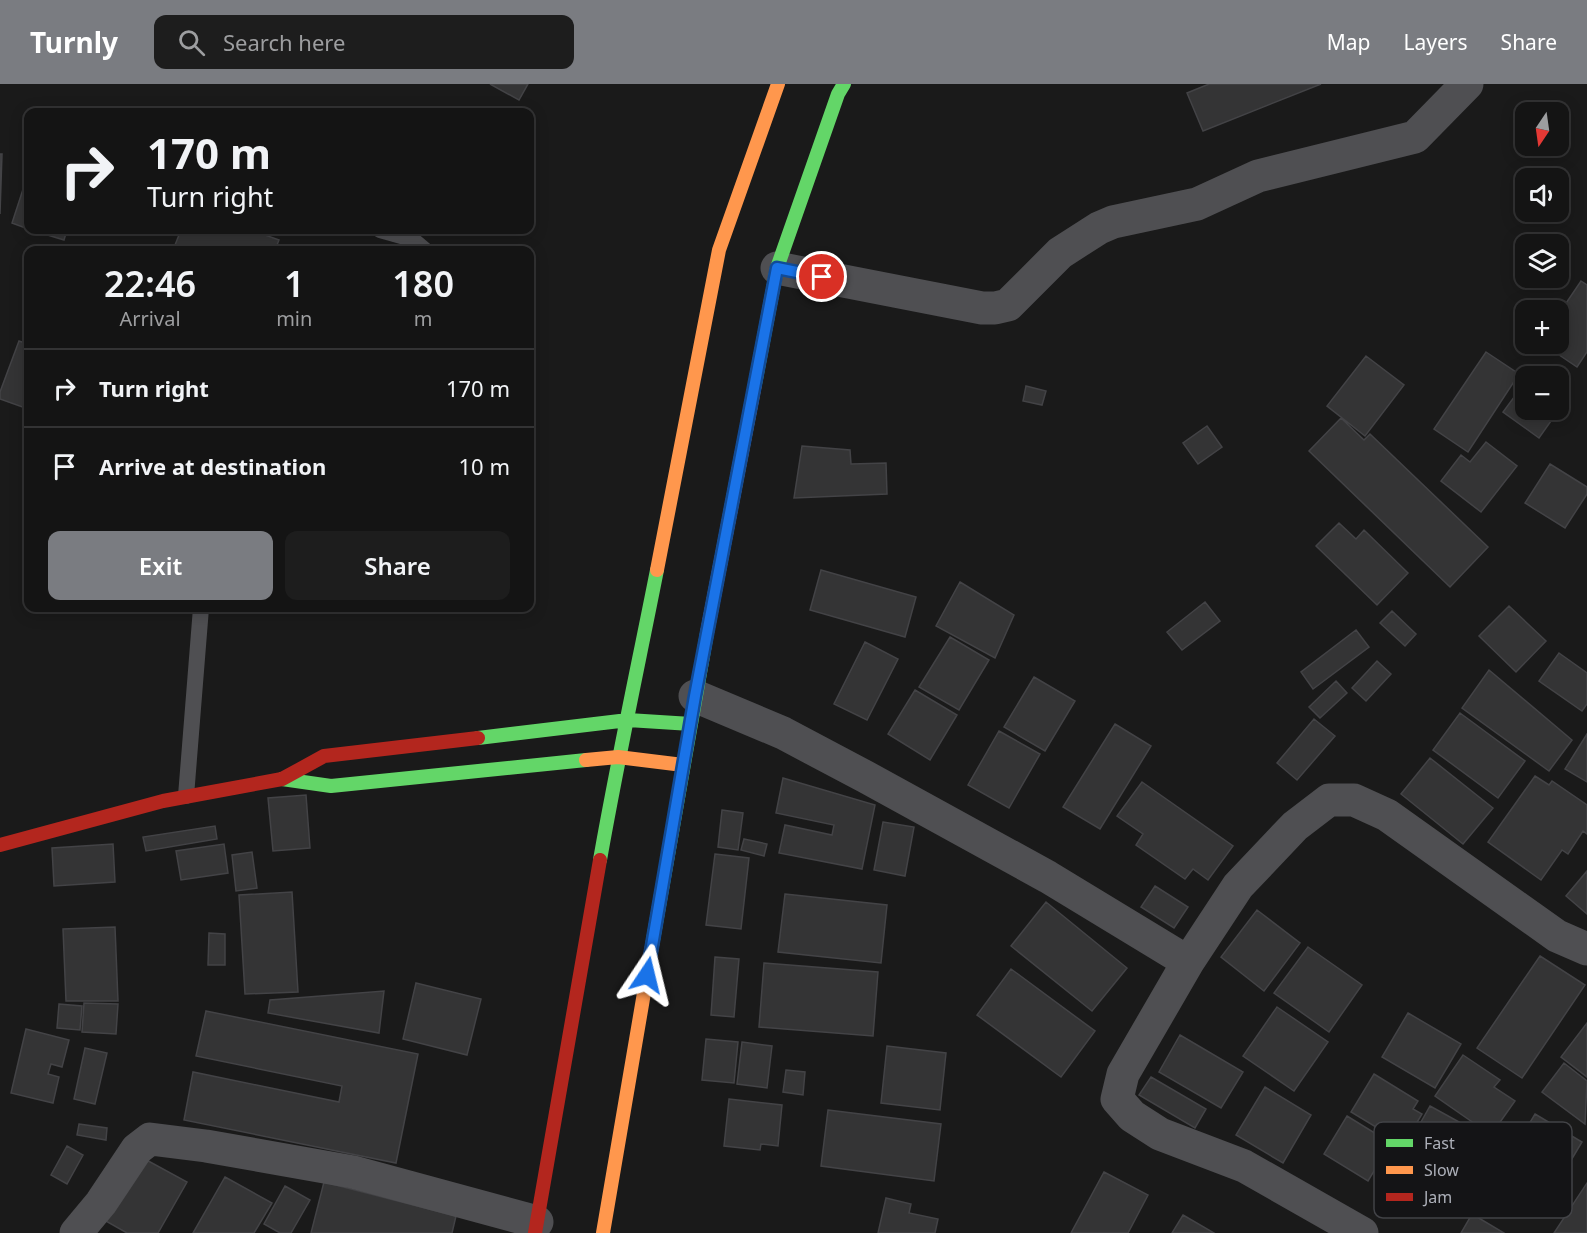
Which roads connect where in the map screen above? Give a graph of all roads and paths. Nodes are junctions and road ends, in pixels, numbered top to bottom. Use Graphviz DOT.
graph roads {
  1 [pos="778,84"];
  2 [pos="844,84"];
  3 [pos="1467,84"];
  4 [pos="393,234"];
  5 [pos="420,246"];
  6 [pos="777,268"];
  7 [pos="201,612"];
  8 [pos="693,710"];
  9 [pos="628,720"];
  10 [pos="618,757"];
  11 [pos="683,765"];
  12 [pos="282,779"];
  13 [pos="186,796"];
  14 [pos="0,845"];
  15 [pos="1587,949"];
  16 [pos="1188,962"];
  17 [pos="536,1228"];
  18 [pos="76,1233"];
  19 [pos="603,1233"];
  20 [pos="1362,1233"];
  1 -- 9 [label="main road"];
  2 -- 6 [label="main road"];
  3 -- 6 [label="street"];
  4 -- 5 [label="lane"];
  6 -- 8 [label="main road"];
  7 -- 13 [label="lane"];
  8 -- 9 [label="main road"];
  8 -- 11 [label="main road"];
  8 -- 16 [label="street"];
  9 -- 10 [label="main road"];
  9 -- 12 [label="main road"];
  10 -- 11 [label="main road"];
  10 -- 12 [label="main road"];
  10 -- 17 [label="main road"];
  11 -- 19 [label="main road"];
  12 -- 13 [label="main road"];
  13 -- 14 [label="main road"];
  15 -- 16 [label="street"];
  16 -- 20 [label="street"];
  17 -- 18 [label="street"];
}
